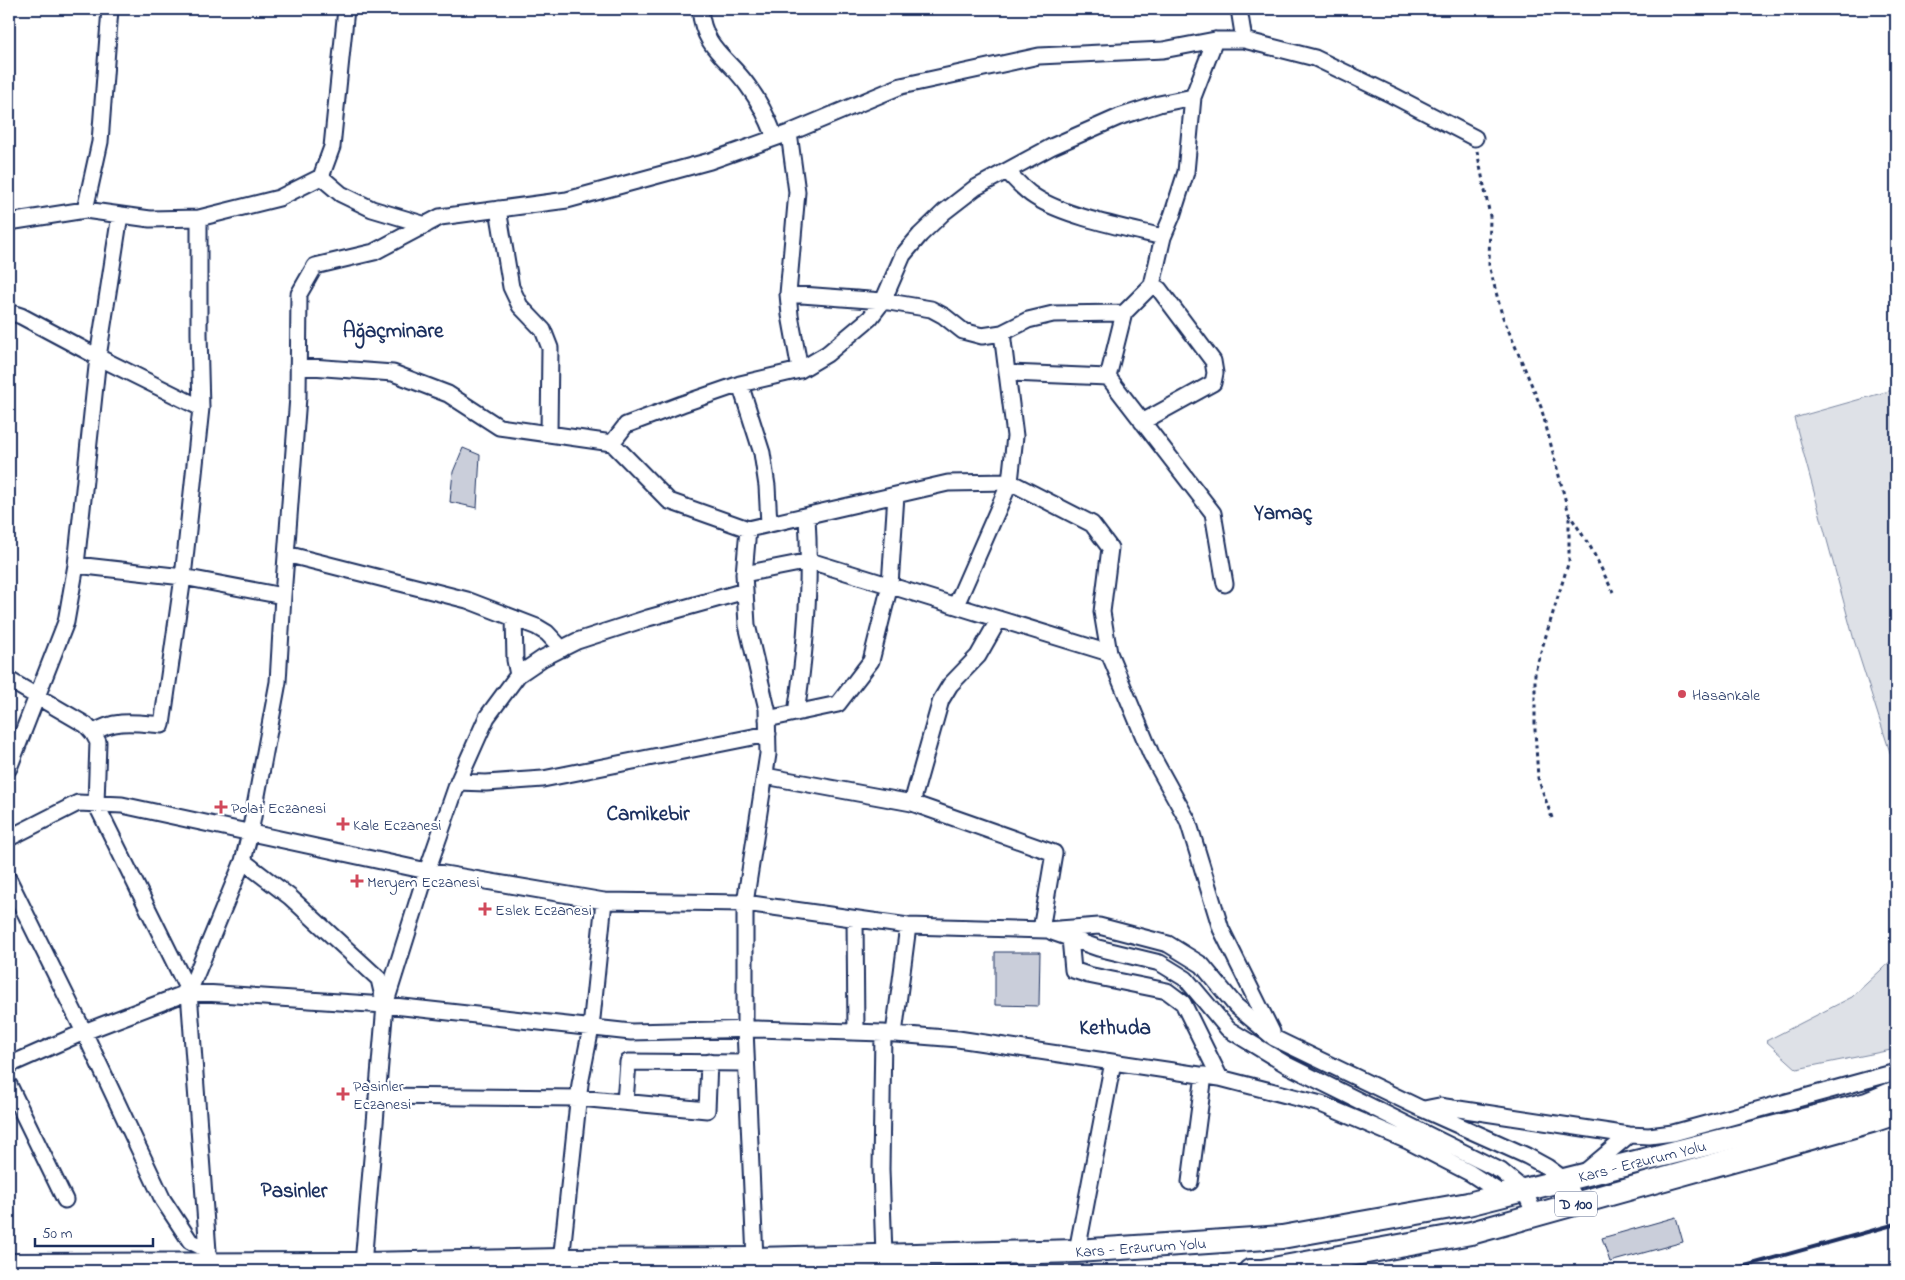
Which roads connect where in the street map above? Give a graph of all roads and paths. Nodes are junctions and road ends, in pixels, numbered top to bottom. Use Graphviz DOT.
graph roads {
  1 [pos="106,9"];
  2 [pos="346,9"];
  3 [pos="700,9"];
  4 [pos="1239,9"];
  5 [pos="1215,40"];
  6 [pos="1244,40"];
  7 [pos="1194,97"];
  8 [pos="782,135"];
  9 [pos="1475,138"];
  10 [pos="1007,171"];
  11 [pos="321,176"];
  12 [pos="498,209"];
  13 [pos="85,210"];
  14 [pos="120,216"];
  15 [pos="199,218"];
  16 [pos="9,222"];
  17 [pos="426,225"];
  18 [pos="1163,237"];
  19 [pos="1152,285"];
  20 [pos="788,294"];
  21 [pos="883,300"];
  22 [pos="9,312"];
  23 [pos="1124,313"];
  24 [pos="1002,333"];
  25 [pos="98,357"];
  26 [pos="298,366"];
  27 [pos="800,370"];
  28 [pos="1008,372"];
  29 [pos="1108,377"];
  30 [pos="740,384"];
  31 [pos="201,408"];
  32 [pos="1142,422"];
  33 [pos="549,434"];
  34 [pos="612,443"];
  35 [pos="1010,482"];
  36 [pos="896,495"];
  37 [pos="1569,514"];
  38 [pos="807,516"];
  39 [pos="769,524"];
  40 [pos="748,529"];
  41 [pos="286,554"];
  42 [pos="810,561"];
  43 [pos="76,565"];
  44 [pos="744,574"];
  45 [pos="183,577"];
  46 [pos="1225,584"];
  47 [pos="890,585"];
  48 [pos="745,591"];
  49 [pos="1613,592"];
  50 [pos="283,596"];
  51 [pos="956,605"];
  52 [pos="514,618"];
  53 [pos="999,618"];
  54 [pos="562,649"];
  55 [pos="1109,653"];
  56 [pos="518,675"];
  57 [pos="9,680"];
  58 [pos="38,697"];
  59 [pos="796,713"];
  60 [pos="767,727"];
  61 [pos="93,732"];
  62 [pos="9,768"];
  63 [pos="765,776"];
  64 [pos="458,782"];
  65 [pos="912,803"];
  66 [pos="96,804"];
  67 [pos="1552,818"];
  68 [pos="250,833"];
  69 [pos="9,838"];
  70 [pos="243,860"];
  71 [pos="427,871"];
  72 [pos="9,880"];
  73 [pos="604,901"];
  74 [pos="745,903"];
  75 [pos="855,919"];
  76 [pos="908,926"];
  77 [pos="1044,930"];
  78 [pos="1070,938"];
  79 [pos="189,992"];
  80 [pos="385,1005"];
  81 [pos="591,1028"];
  82 [pos="745,1029"];
  83 [pos="84,1032"];
  84 [pos="856,1032"];
  85 [pos="889,1034"];
  86 [pos="1274,1038"];
  87 [pos="709,1062"];
  88 [pos="1113,1062"];
  89 [pos="746,1063"];
  90 [pos="9,1065"];
  91 [pos="1896,1072"];
  92 [pos="1204,1075"];
  93 [pos="1220,1078"];
  94 [pos="9,1085"];
  95 [pos="1896,1092"];
  96 [pos="377,1096"];
  97 [pos="578,1098"];
  98 [pos="625,1102"];
  99 [pos="1422,1109"];
  100 [pos="1896,1113"];
  101 [pos="1630,1136"];
  102 [pos="1572,1178"];
  103 [pos="1190,1182"];
  104 [pos="1514,1192"];
  105 [pos="65,1200"];
  106 [pos="1578,1203"];
  107 [pos="1535,1215"];
  108 [pos="1077,1251"];
  109 [pos="884,1255"];
  110 [pos="208,1258"];
  111 [pos="755,1259"];
  112 [pos="363,1264"];
  113 [pos="9,1266"];
  114 [pos="560,1266"];
  115 [pos="1250,1271"];
  1 -- 13 [label="street"];
  2 -- 11 [label="street"];
  3 -- 8 [label="street"];
  4 -- 6 [label="street"];
  5 -- 6 [label="street"];
  5 -- 7 [label="street"];
  5 -- 8 [label="street"];
  6 -- 9 [label="street"];
  7 -- 10 [label="street"];
  7 -- 18 [label="street"];
  8 -- 12 [label="street"];
  8 -- 20 [label="street"];
  9 -- 37 [label="path"];
  10 -- 18 [label="street"];
  10 -- 21 [label="street"];
  11 -- 15 [label="street"];
  11 -- 17 [label="street"];
  12 -- 17 [label="street"];
  12 -- 33 [label="street"];
  13 -- 14 [label="street"];
  13 -- 16 [label="street"];
  14 -- 15 [label="street"];
  14 -- 25 [label="street"];
  15 -- 31 [label="street"];
  17 -- 26 [label="street"];
  18 -- 19 [label="street"];
  19 -- 23 [label="street"];
  19 -- 32 [label="street"];
  20 -- 21 [label="street"];
  20 -- 27 [label="street"];
  21 -- 24 [label="street"];
  21 -- 27 [label="street"];
  22 -- 25 [label="street"];
  23 -- 24 [label="street"];
  23 -- 29 [label="street"];
  24 -- 28 [label="street"];
  25 -- 31 [label="street"];
  25 -- 43 [label="street"];
  26 -- 33 [label="street"];
  26 -- 41 [label="street"];
  27 -- 30 [label="street"];
  28 -- 29 [label="street"];
  28 -- 35 [label="street"];
  29 -- 32 [label="street"];
  30 -- 34 [label="street"];
  30 -- 39 [label="street"];
  31 -- 45 [label="street"];
  32 -- 46 [label="street"];
  33 -- 34 [label="street"];
  34 -- 40 [label="street"];
  35 -- 36 [label="street"];
  35 -- 51 [label="street"];
  35 -- 55 [label="street"];
  36 -- 38 [label="street"];
  36 -- 47 [label="street"];
  37 -- 49 [label="path"];
  37 -- 67 [label="path"];
  38 -- 39 [label="street"];
  38 -- 42 [label="street"];
  39 -- 40 [label="street"];
  40 -- 44 [label="street"];
  41 -- 50 [label="street"];
  41 -- 52 [label="street"];
  42 -- 44 [label="street"];
  42 -- 47 [label="street"];
  42 -- 59 [label="street"];
  43 -- 45 [label="street"];
  43 -- 58 [label="street"];
  44 -- 48 [label="street"];
  45 -- 50 [label="street"];
  45 -- 61 [label="street"];
  47 -- 51 [label="street"];
  47 -- 59 [label="street"];
  48 -- 54 [label="street"];
  48 -- 60 [label="street"];
  50 -- 68 [label="street"];
  51 -- 53 [label="street"];
  52 -- 54 [label="street"];
  52 -- 56 [label="street"];
  53 -- 55 [label="street"];
  53 -- 65 [label="street"];
  54 -- 56 [label="street"];
  55 -- 86 [label="street"];
  56 -- 64 [label="street"];
  57 -- 58 [label="street"];
  58 -- 61 [label="street"];
  58 -- 62 [label="street"];
  59 -- 60 [label="street"];
  60 -- 63 [label="street"];
  60 -- 64 [label="street"];
  61 -- 66 [label="street"];
  63 -- 65 [label="street"];
  63 -- 74 [label="street"];
  64 -- 71 [label="street"];
  65 -- 77 [label="street"];
  66 -- 68 [label="street"];
  66 -- 69 [label="street"];
  66 -- 79 [label="street"];
  68 -- 70 [label="street"];
  68 -- 71 [label="street"];
  70 -- 79 [label="street"];
  70 -- 80 [label="street"];
  71 -- 73 [label="street"];
  71 -- 80 [label="street"];
  72 -- 83 [label="street"];
  73 -- 74 [label="street"];
  73 -- 81 [label="street"];
  74 -- 75 [label="street"];
  74 -- 82 [label="street"];
  75 -- 76 [label="street"];
  75 -- 84 [label="street"];
  76 -- 77 [label="street"];
  76 -- 85 [label="street"];
  77 -- 78 [label="street"];
  77 -- 86 [label="street"];
  78 -- 93 [label="street"];
  78 -- 104 [label="street"];
  79 -- 80 [label="street"];
  79 -- 83 [label="street"];
  79 -- 110 [label="street"];
  80 -- 81 [label="street"];
  80 -- 96 [label="street"];
  81 -- 82 [label="street"];
  81 -- 97 [label="street"];
  82 -- 84 [label="street"];
  82 -- 89 [label="street"];
  83 -- 90 [label="street"];
  83 -- 110 [label="street"];
  84 -- 85 [label="street"];
  85 -- 88 [label="street"];
  85 -- 109 [label="street"];
  86 -- 99 [label="street"];
  87 -- 89 [label="street"];
  87 -- 98 [label="street"];
  87 -- 98 [label="street"];
  88 -- 92 [label="street"];
  88 -- 108 [label="street"];
  89 -- 111 [label="street"];
  91 -- 101 [label="street"];
  92 -- 93 [label="street"];
  92 -- 103 [label="street"];
  93 -- 104 [label="street"];
  94 -- 105 [label="street"];
  95 -- 102 [label="highway, Kars - Erzurum Yolu / D 100"];
  96 -- 97 [label="street"];
  96 -- 112 [label="street"];
  97 -- 98 [label="street"];
  97 -- 114 [label="street"];
  99 -- 101 [label="street"];
  99 -- 102 [label="street"];
  100 -- 106 [label="highway, Kars - Erzurum Yolu / D 100"];
  101 -- 102 [label="street"];
  102 -- 104 [label="highway, Kars - Erzurum Yolu / D 100"];
  102 -- 106 [label="street"];
  104 -- 107 [label="street"];
  104 -- 108 [label="highway, Kars - Erzurum Yolu / D 100"];
  106 -- 107 [label="highway, Kars - Erzurum Yolu / D 100"];
  107 -- 115 [label="highway, Kars - Erzurum Yolu / D 100"];
  108 -- 109 [label="highway, Kars - Erzurum Yolu / D 100"];
  109 -- 111 [label="highway, Kars - Erzurum Yolu / D 100"];
  110 -- 112 [label="highway, Kars - Erzurum Yolu / D 100"];
  110 -- 113 [label="highway, Kars - Erzurum Yolu / D 100"];
  111 -- 114 [label="highway, Kars - Erzurum Yolu / D 100"];
  112 -- 114 [label="highway, Kars - Erzurum Yolu / D 100"];
}
